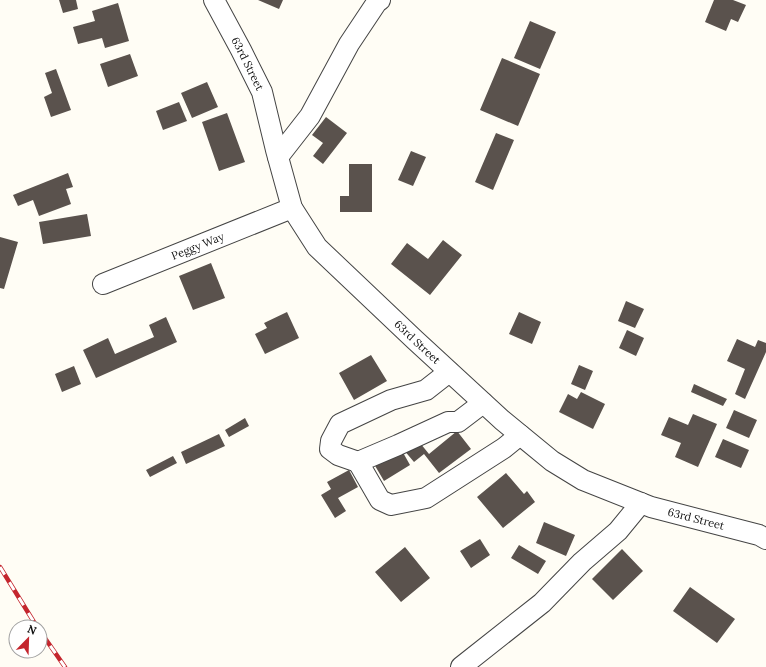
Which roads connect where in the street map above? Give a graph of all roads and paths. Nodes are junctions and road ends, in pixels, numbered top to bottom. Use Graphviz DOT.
graph roads {
  1 [pos="214,0"];
  2 [pos="380,0"];
  3 [pos="278,157"];
  4 [pos="292,208"];
  5 [pos="103,284"];
  6 [pos="449,372"];
  7 [pos="483,403"];
  8 [pos="520,435"];
  9 [pos="358,462"];
  10 [pos="641,503"];
  11 [pos="766,539"];
  12 [pos="461,667"];
  1 -- 3 [label="street, 63rd Street"];
  2 -- 3 [label="street"];
  3 -- 4 [label="street, 63rd Street"];
  4 -- 5 [label="street, Peggy Way"];
  4 -- 6 [label="street, 63rd Street"];
  6 -- 7 [label="street, 63rd Street"];
  6 -- 9 [label="street"];
  7 -- 8 [label="street, 63rd Street"];
  7 -- 9 [label="street"];
  8 -- 9 [label="street"];
  8 -- 10 [label="street, 63rd Street"];
  10 -- 11 [label="street, 63rd Street"];
  10 -- 12 [label="street"];
}
